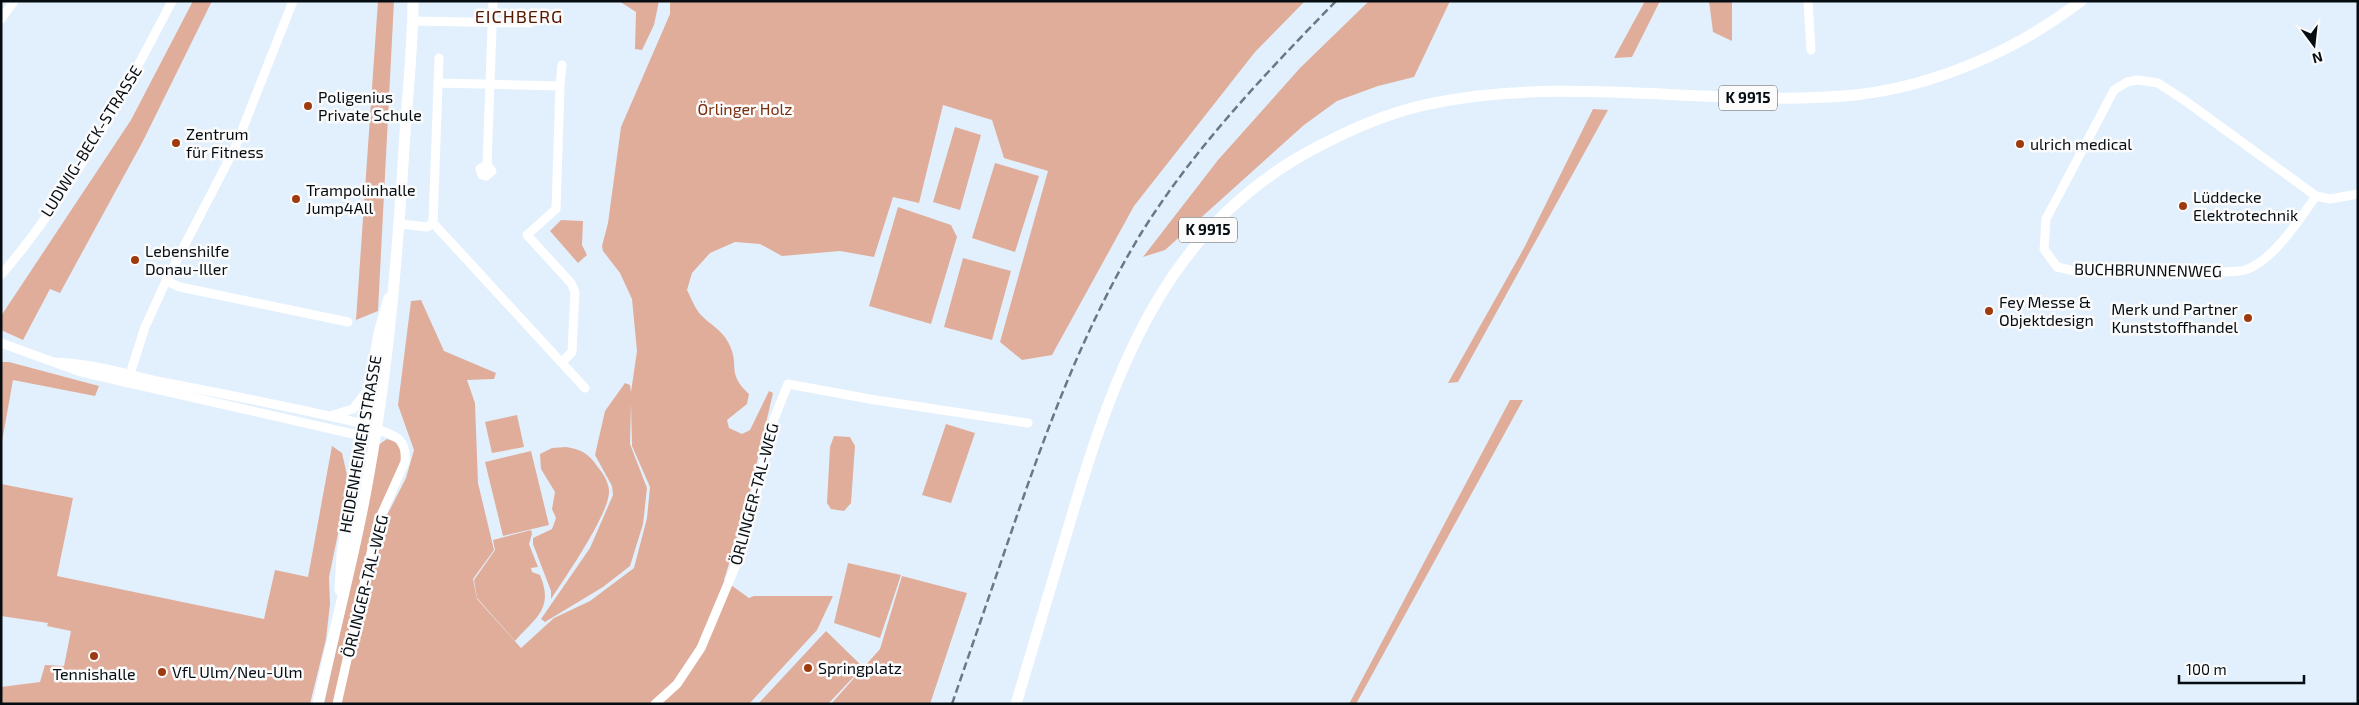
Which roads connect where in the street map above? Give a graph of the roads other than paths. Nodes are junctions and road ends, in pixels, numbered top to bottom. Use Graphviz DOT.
graph roads {
  1 [pos="14,1"];
  2 [pos="172,1"];
  3 [pos="293,1"];
  4 [pos="413,1"];
  5 [pos="493,1"];
  6 [pos="1808,1"];
  7 [pos="2081,1"];
  8 [pos="1,20"];
  9 [pos="413,21"];
  10 [pos="493,23"];
  11 [pos="530,23"];
  12 [pos="1811,50"];
  13 [pos="439,58"];
  14 [pos="562,65"];
  15 [pos="439,83"];
  16 [pos="491,84"];
  17 [pos="560,86"];
  18 [pos="487,165"];
  19 [pos="2358,194"];
  20 [pos="2316,196"];
  21 [pos="433,223"];
  22 [pos="400,224"];
  23 [pos="1,275"];
  24 [pos="166,281"];
  25 [pos="394,285"];
  26 [pos="348,322"];
  27 [pos="2,344"];
  28 [pos="562,362"];
  29 [pos="128,379"];
  30 [pos="371,384"];
  31 [pos="585,388"];
  32 [pos="330,416"];
  33 [pos="1028,423"];
  34 [pos="364,424"];
  35 [pos="332,429"];
  36 [pos="376,431"];
  37 [pos="362,436"];
  38 [pos="359,455"];
  39 [pos="339,604"];
  40 [pos="318,704"];
  41 [pos="337,704"];
  42 [pos="656,704"];
  43 [pos="1016,704"];
  1 -- 8 [label="street"];
  2 -- 23 [label="street, LUDWIG-BECK-STRASSE"];
  3 -- 24 [label="street"];
  4 -- 9 [label="main road, HEIDENHEIMER STRASSE"];
  5 -- 10 [label="street"];
  6 -- 12 [label="street"];
  7 -- 43 [label="main road, K 9915"];
  9 -- 10 [label="street"];
  9 -- 22 [label="main road, HEIDENHEIMER STRASSE"];
  10 -- 11 [label="street"];
  10 -- 16 [label="street"];
  13 -- 15 [label="street"];
  14 -- 17 [label="street"];
  15 -- 16 [label="street"];
  15 -- 21 [label="street"];
  16 -- 17 [label="street"];
  16 -- 18 [label="street"];
  17 -- 28 [label="street"];
  19 -- 20 [label="street"];
  20 -- 20 [label="street, BUCHBRUNNENWEG"];
  21 -- 22 [label="street"];
  21 -- 28 [label="street"];
  22 -- 25 [label="main road, HEIDENHEIMER STRASSE"];
  24 -- 26 [label="street"];
  24 -- 29 [label="street"];
  25 -- 30 [label="main road, HEIDENHEIMER STRASSE"];
  25 -- 36 [label="main road, HEIDENHEIMER STRASSE"];
  27 -- 29 [label="street"];
  28 -- 31 [label="street"];
  29 -- 32 [label="street, ÖRLINGER-TAL-WEG"];
  29 -- 35 [label="street"];
  30 -- 32 [label="street"];
  30 -- 34 [label="main road, HEIDENHEIMER STRASSE"];
  32 -- 34 [label="street, ÖRLINGER-TAL-WEG"];
  33 -- 42 [label="street, ÖRLINGER-TAL-WEG"];
  34 -- 36 [label="street, ÖRLINGER-TAL-WEG"];
  34 -- 37 [label="main road, HEIDENHEIMER STRASSE"];
  35 -- 37 [label="street"];
  35 -- 38 [label="street"];
  36 -- 37 [label="street"];
  36 -- 39 [label="main road, HEIDENHEIMER STRASSE"];
  36 -- 41 [label="street, ÖRLINGER-TAL-WEG"];
  37 -- 38 [label="main road, HEIDENHEIMER STRASSE"];
  38 -- 39 [label="main road, HEIDENHEIMER STRASSE"];
  39 -- 40 [label="main road, HEIDENHEIMER STRASSE"];
}
